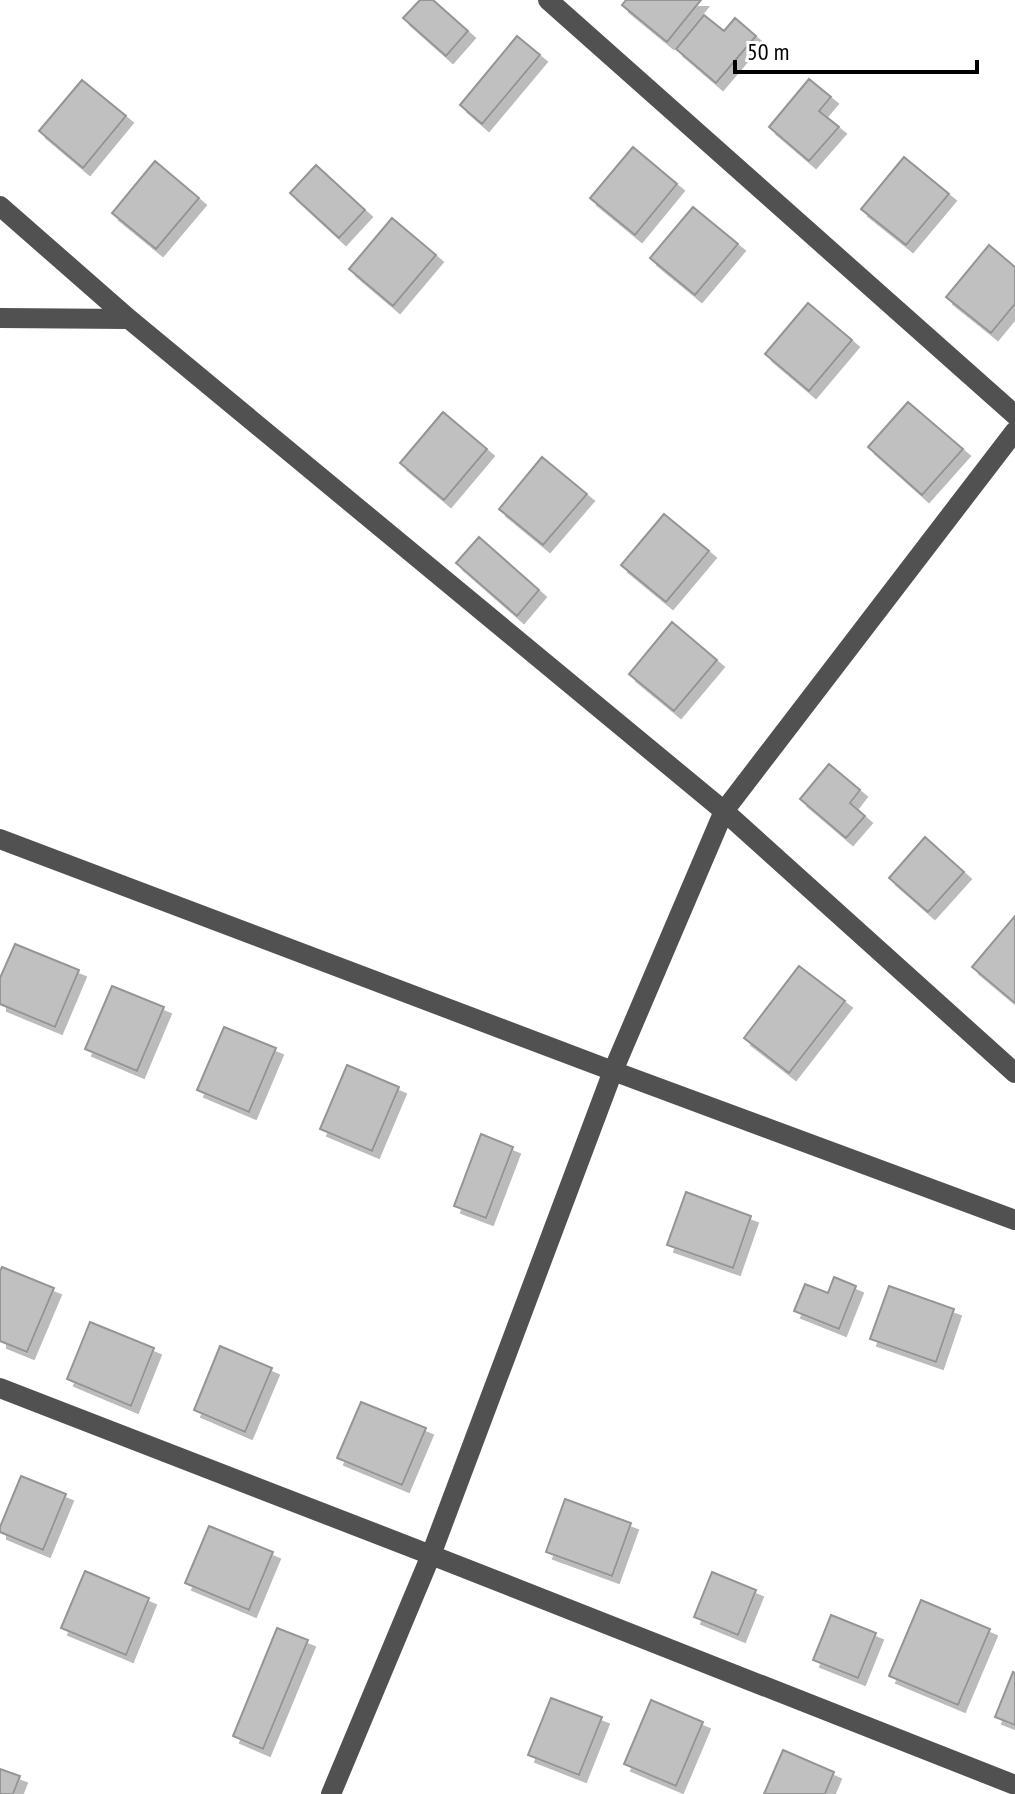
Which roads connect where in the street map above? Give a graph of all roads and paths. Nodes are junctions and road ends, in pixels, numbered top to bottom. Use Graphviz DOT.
graph roads {
  1 [pos="548,0"];
  2 [pos="0,206"];
  3 [pos="0,318"];
  4 [pos="129,319"];
  5 [pos="1015,415"];
  6 [pos="1015,431"];
  7 [pos="724,811"];
  8 [pos="0,839"];
  9 [pos="613,1071"];
  10 [pos="1015,1073"];
  11 [pos="1015,1220"];
  12 [pos="0,1388"];
  13 [pos="431,1555"];
  14 [pos="1015,1785"];
  15 [pos="331,1794"];
  1 -- 5 [label="street"];
  2 -- 4 [label="street"];
  3 -- 4 [label="street"];
  4 -- 7 [label="street"];
  6 -- 7 [label="street"];
  7 -- 9 [label="street"];
  7 -- 10 [label="street"];
  8 -- 9 [label="street"];
  9 -- 11 [label="street"];
  9 -- 13 [label="street"];
  12 -- 13 [label="street"];
  13 -- 14 [label="street"];
  13 -- 15 [label="street"];
}
